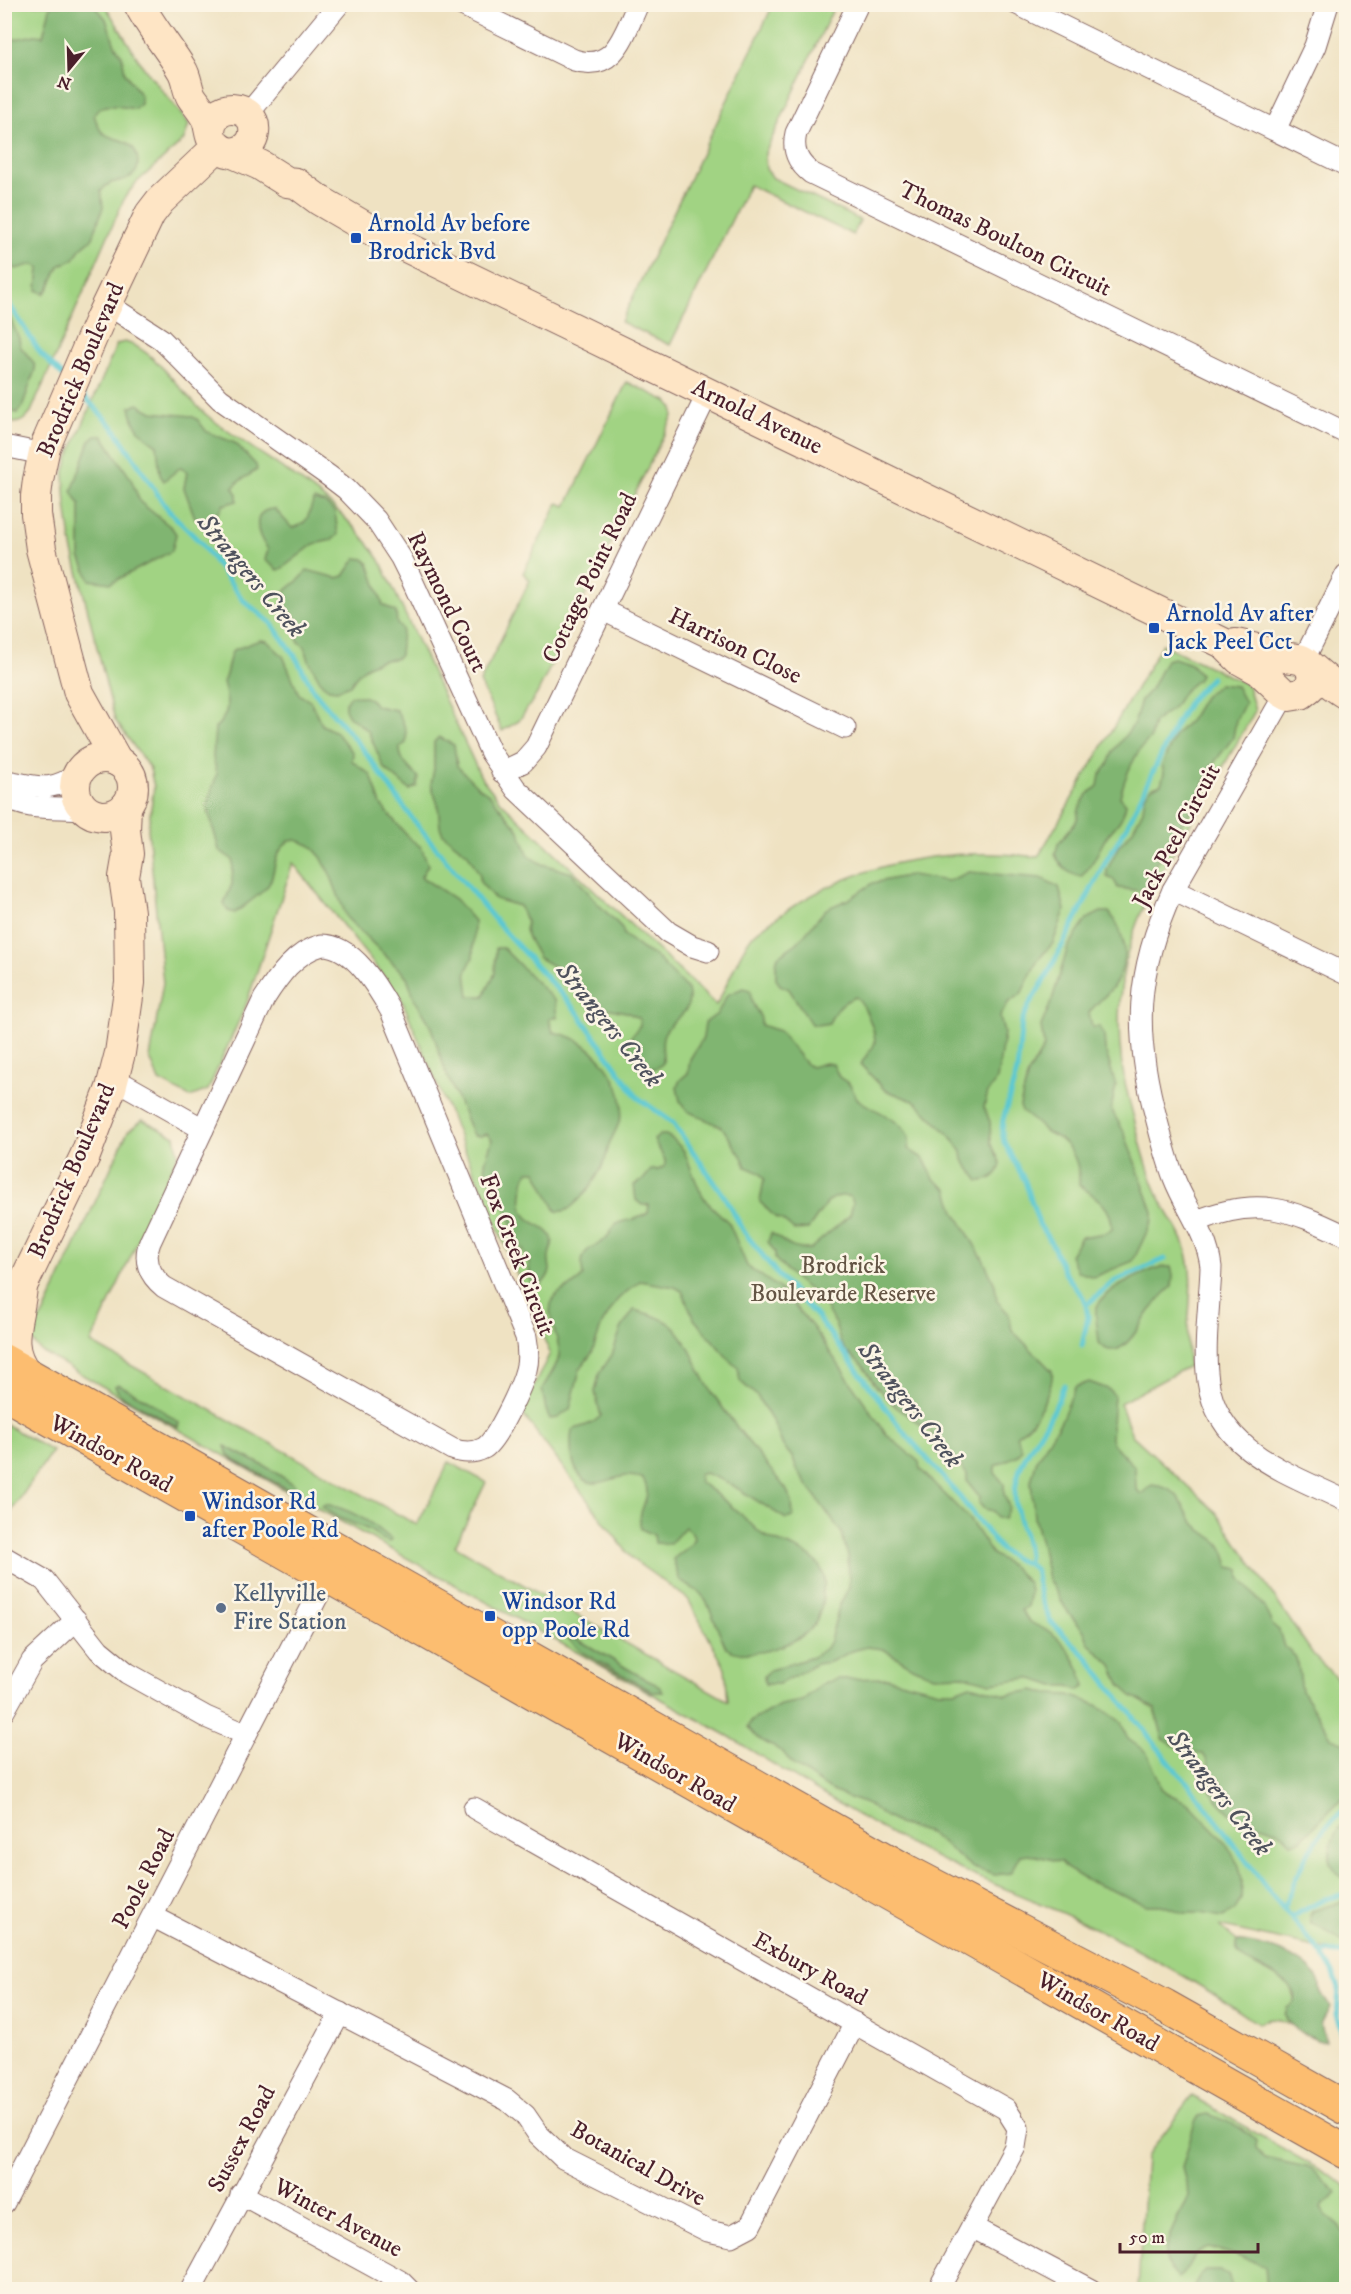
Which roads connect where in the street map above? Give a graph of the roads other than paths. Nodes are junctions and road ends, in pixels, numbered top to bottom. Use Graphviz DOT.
graph roads {
  1 [pos="139,4"];
  2 [pos="339,4"];
  3 [pos="460,4"];
  4 [pos="638,4"];
  5 [pos="858,4"];
  6 [pos="1017,4"];
  7 [pos="1328,4"];
  8 [pos="1275,130"];
  9 [pos="232,131"];
  10 [pos="1347,165"];
  11 [pos="104,312"];
  12 [pos="708,393"];
  13 [pos="1347,433"];
  14 [pos="4,446"];
  15 [pos="44,451"];
  16 [pos="1347,575"];
  17 [pos="603,610"];
  18 [pos="1223,643"];
  19 [pos="1301,662"];
  20 [pos="1287,692"];
  21 [pos="79,693"];
  22 [pos="1347,694"];
  23 [pos="1347,709"];
  24 [pos="845,728"];
  25 [pos="117,761"];
  26 [pos="80,771"];
  27 [pos="502,772"];
  28 [pos="4,781"];
  29 [pos="4,796"];
  30 [pos="126,806"];
  31 [pos="88,811"];
  32 [pos="124,877"];
  33 [pos="1173,890"];
  34 [pos="708,951"];
  35 [pos="1347,974"];
  36 [pos="113,1078"];
  37 [pos="203,1129"];
  38 [pos="1197,1221"];
  39 [pos="1347,1236"];
  40 [pos="13,1294"];
  41 [pos="12,1376"];
  42 [pos="1347,1501"];
  43 [pos="4,1557"];
  44 [pos="328,1576"];
  45 [pos="76,1620"];
  46 [pos="4,1711"];
  47 [pos="245,1734"];
  48 [pos="474,1808"];
  49 [pos="154,1917"];
  50 [pos="340,2013"];
  51 [pos="855,2023"];
  52 [pos="1347,2108"];
  53 [pos="1347,2152"];
  54 [pos="241,2194"];
  55 [pos="4,2203"];
  56 [pos="972,2227"];
  57 [pos="191,2289"];
  58 [pos="409,2289"];
  59 [pos="938,2289"];
  60 [pos="1091,2289"];
  1 -- 9 [label="street, Arnold Avenue"];
  2 -- 9 [label="street"];
  3 -- 4 [label="street"];
  5 -- 13 [label="street, Thomas Boulton Circuit"];
  6 -- 8 [label="street"];
  7 -- 8 [label="street"];
  8 -- 10 [label="street"];
  9 -- 11 [label="street, Brodrick Boulevard"];
  9 -- 12 [label="street, Arnold Avenue"];
  11 -- 15 [label="street, Brodrick Boulevard"];
  11 -- 27 [label="street, Raymond Court"];
  12 -- 17 [label="street, Cottage Point Road"];
  12 -- 18 [label="street, Arnold Avenue"];
  14 -- 15 [label="street"];
  15 -- 21 [label="street, Brodrick Boulevard"];
  16 -- 19 [label="street"];
  17 -- 24 [label="street, Harrison Close"];
  17 -- 27 [label="street, Cottage Point Road"];
  18 -- 19 [label="street, Arnold Avenue"];
  18 -- 20 [label="street, Arnold Avenue"];
  19 -- 20 [label="street"];
  19 -- 22 [label="street, Arnold Avenue"];
  20 -- 23 [label="street, Arnold Avenue"];
  20 -- 33 [label="street, Jack Peel Circuit"];
  21 -- 25 [label="street, Brodrick Boulevard"];
  21 -- 26 [label="street, Brodrick Boulevard"];
  25 -- 26 [label="street"];
  25 -- 30 [label="street"];
  26 -- 28 [label="street"];
  26 -- 31 [label="street"];
  27 -- 34 [label="street, Raymond Court"];
  29 -- 31 [label="street"];
  30 -- 31 [label="street"];
  30 -- 32 [label="street, Brodrick Boulevard"];
  31 -- 32 [label="street, Brodrick Boulevard"];
  32 -- 36 [label="street, Brodrick Boulevard"];
  33 -- 35 [label="street"];
  33 -- 38 [label="street, Jack Peel Circuit"];
  36 -- 37 [label="street"];
  36 -- 40 [label="street, Brodrick Boulevard"];
  37 -- 37 [label="street, Fox Creek Circuit"];
  38 -- 39 [label="street"];
  38 -- 42 [label="street, Jack Peel Circuit"];
  40 -- 41 [label="street, Brodrick Boulevard"];
  41 -- 44 [label="main road, Windsor Road"];
  41 -- 52 [label="main road, Windsor Road"];
  43 -- 45 [label="street"];
  44 -- 47 [label="street, Poole Road"];
  44 -- 53 [label="main road, Windsor Road"];
  45 -- 46 [label="street"];
  45 -- 47 [label="street"];
  47 -- 49 [label="street, Poole Road"];
  48 -- 51 [label="street, Exbury Road"];
  49 -- 50 [label="street, Botanical Drive"];
  49 -- 55 [label="street, Poole Road"];
  50 -- 51 [label="street, Botanical Drive"];
  50 -- 54 [label="street, Sussex Road"];
  51 -- 56 [label="street, Exbury Road"];
  54 -- 57 [label="street, Sussex Road"];
  54 -- 58 [label="street, Winter Avenue"];
  56 -- 59 [label="street, Exbury Road"];
  56 -- 60 [label="street"];
}
